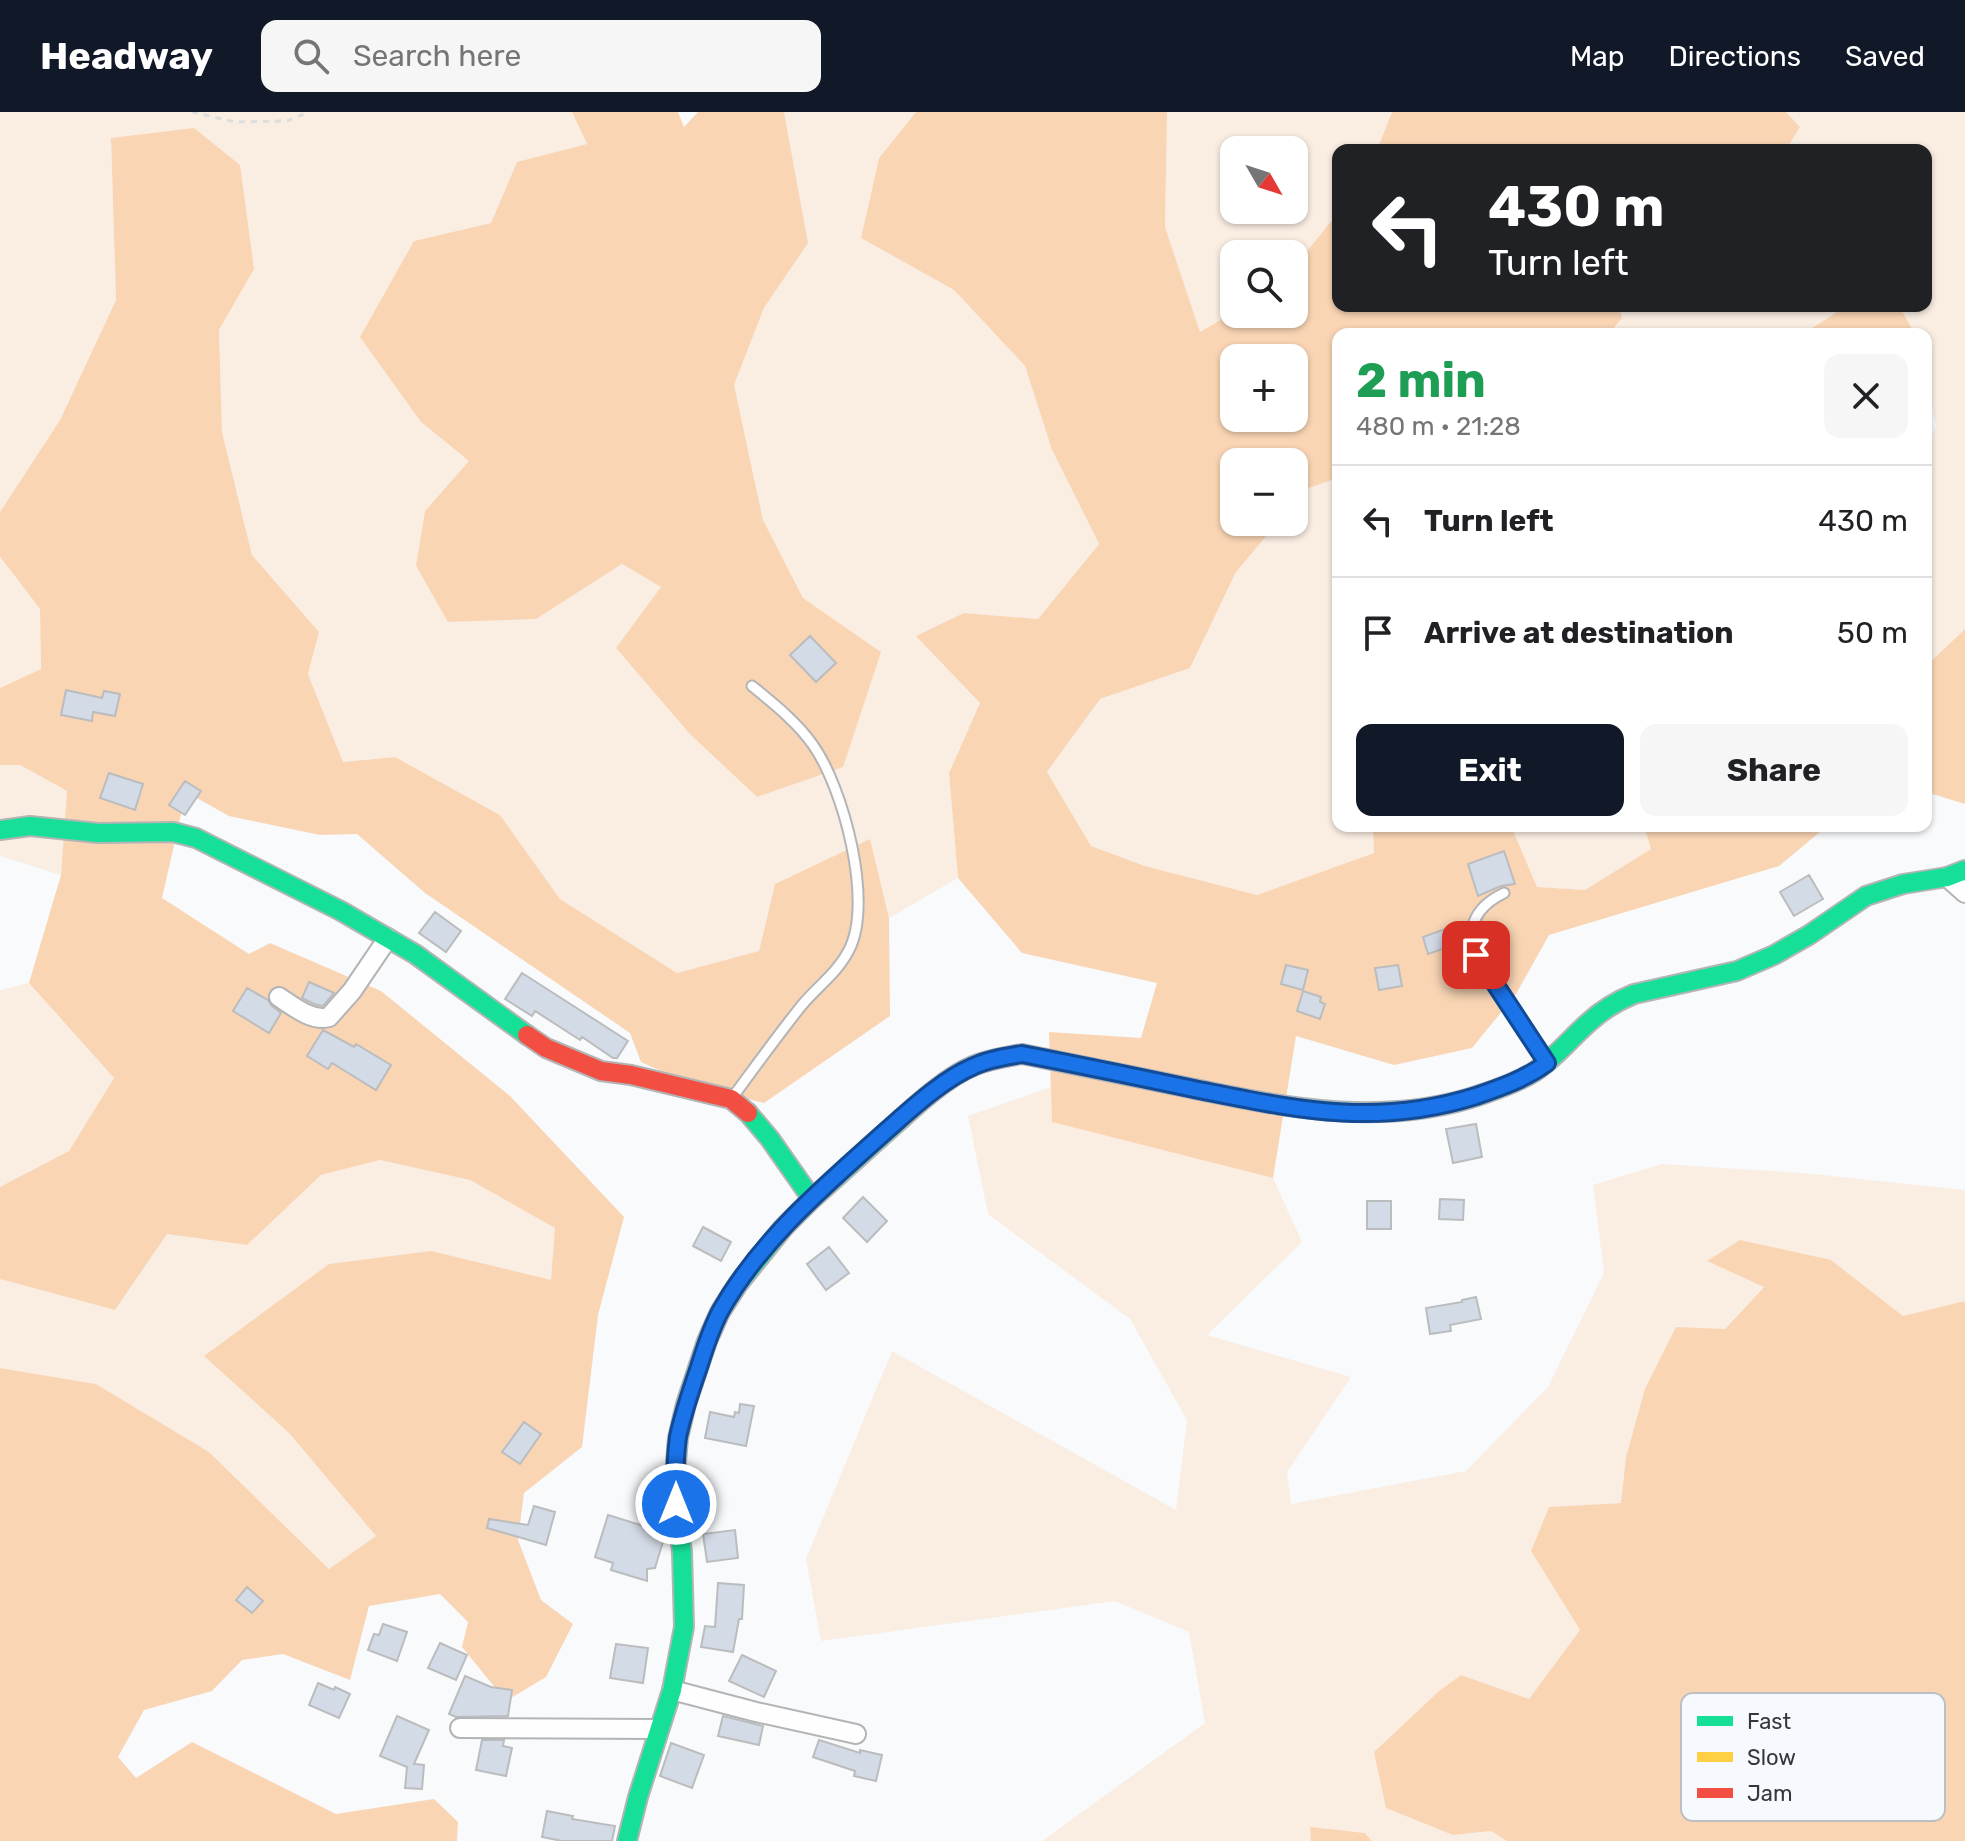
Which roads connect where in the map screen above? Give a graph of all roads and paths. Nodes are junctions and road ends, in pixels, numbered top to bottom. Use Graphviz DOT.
graph roads {
  1 [pos="192,112"];
  2 [pos="309,112"];
  3 [pos="752,686"];
  4 [pos="0,830"];
  5 [pos="1956,873"];
  6 [pos="1504,893"];
  7 [pos="1965,893"];
  8 [pos="388,938"];
  9 [pos="279,997"];
  10 [pos="1547,1063"];
  11 [pos="731,1099"];
  12 [pos="812,1199"];
  13 [pos="672,1690"];
  14 [pos="460,1728"];
  15 [pos="658,1729"];
  16 [pos="856,1734"];
  17 [pos="627,1841"];
  1 -- 2 [label="path"];
  3 -- 11 [label="lane"];
  4 -- 8 [label="street"];
  5 -- 7 [label="street"];
  5 -- 10 [label="street"];
  6 -- 10 [label="lane"];
  8 -- 9 [label="street"];
  8 -- 11 [label="street"];
  10 -- 12 [label="street"];
  11 -- 12 [label="street"];
  12 -- 13 [label="street"];
  13 -- 15 [label="street"];
  13 -- 16 [label="street"];
  14 -- 15 [label="street"];
  15 -- 17 [label="street"];
}
